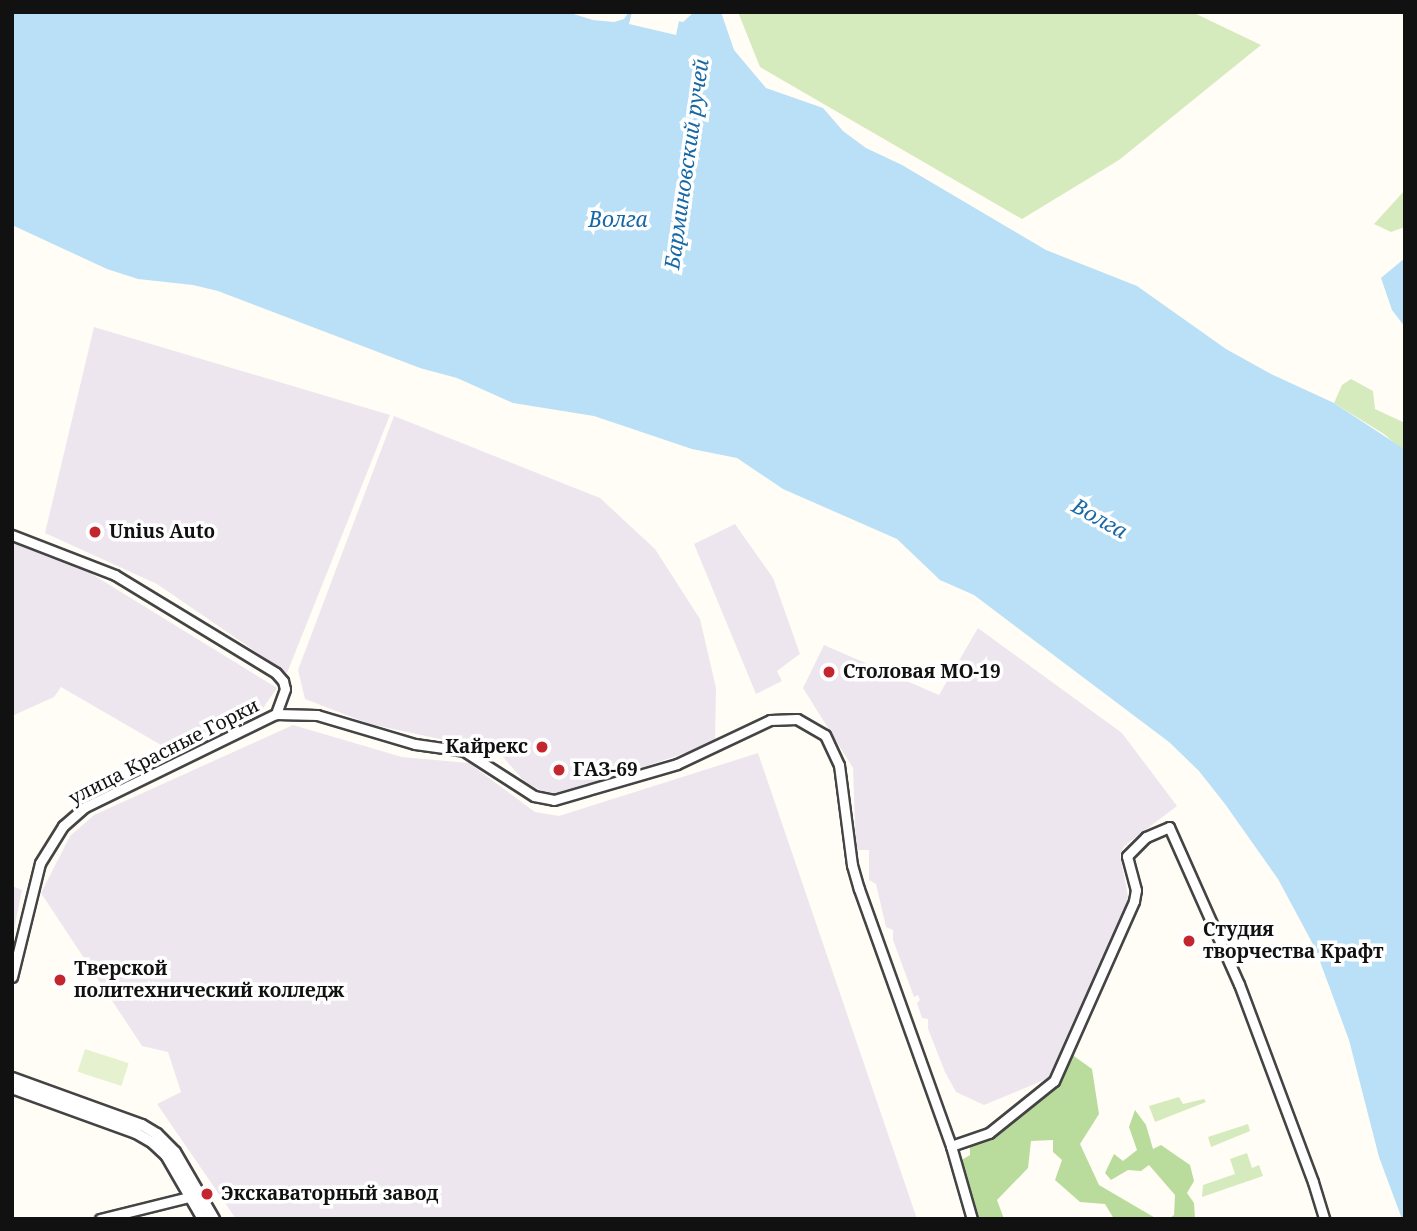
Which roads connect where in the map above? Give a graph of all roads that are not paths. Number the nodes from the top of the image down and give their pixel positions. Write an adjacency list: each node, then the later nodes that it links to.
1 (12, 535): 2 (street, улица Красные Горки)
2 (276, 715): 3 (street, улица Красные Горки); 6 (street, улица Красные Горки)
3 (12, 977)
4 (12, 1078): 7 (street)
5 (12, 1088): 7 (street)
6 (951, 1146): 11 (street, улица Красные Горки); 12 (street)
7 (195, 1196): 8 (street); 9 (street); 10 (street)
8 (100, 1219)
9 (203, 1219)
10 (214, 1219)
11 (972, 1219)
12 (1324, 1219)

